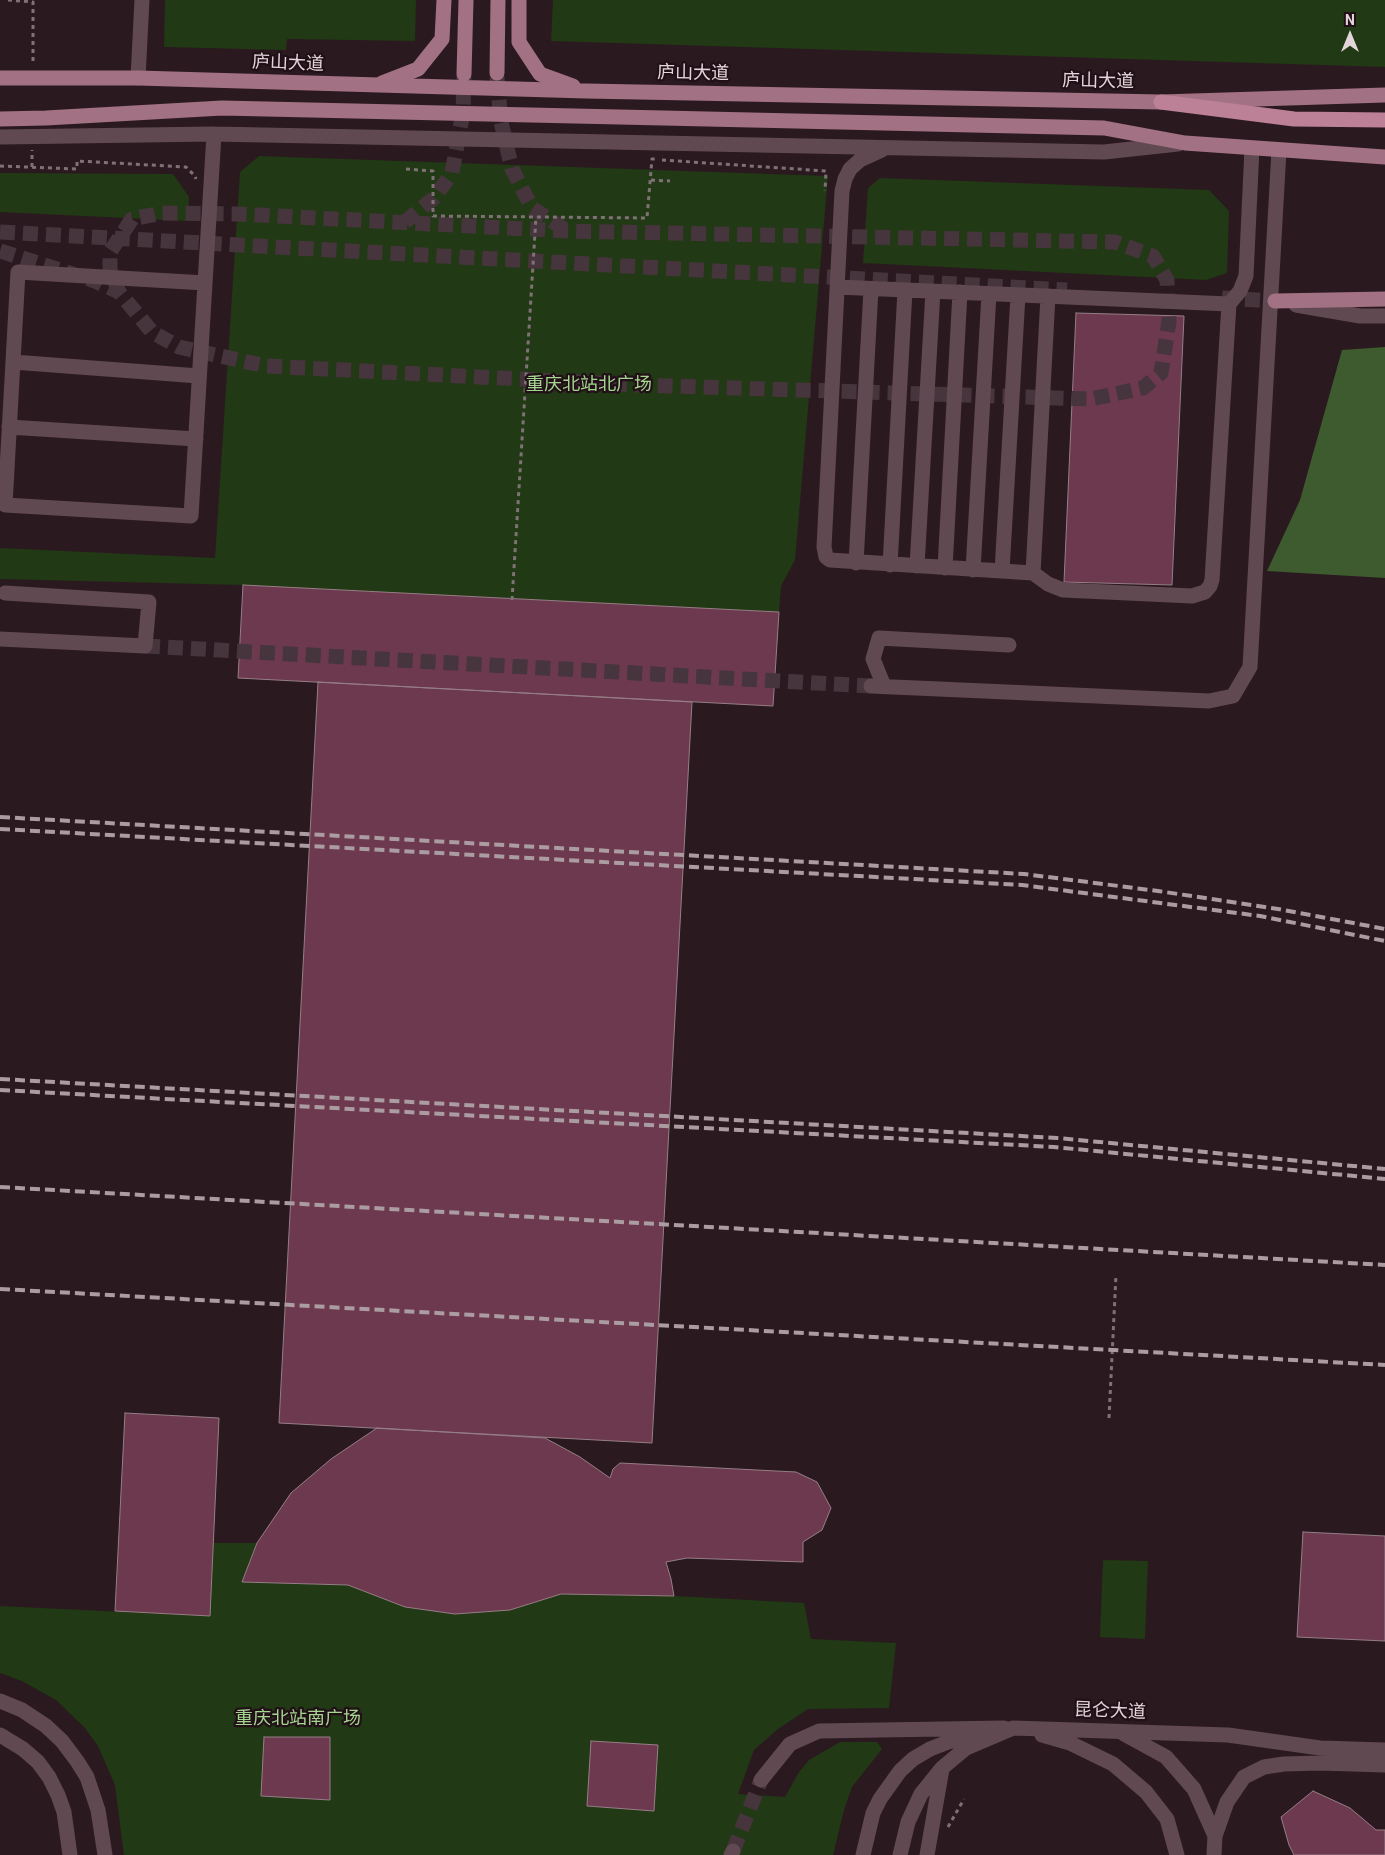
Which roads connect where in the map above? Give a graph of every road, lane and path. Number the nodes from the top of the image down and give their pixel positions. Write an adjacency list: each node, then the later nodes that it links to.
1 (142, 0): 9 (street)
2 (444, 0): 10 (main road)
3 (466, 0): 7 (main road)
4 (498, 0): 6 (main road)
5 (519, 0): 11 (main road)
6 (497, 72)
7 (464, 74)
8 (0, 78): 9 (main road, 庐山大道)
9 (138, 78): 10 (main road, 庐山大道)
10 (376, 85): 11 (main road, 庐山大道)
11 (586, 91): 13 (main road, 庐山大道)
12 (1385, 95): 13 (main road, 庐山大道)
13 (1161, 102): 15 (highway)
14 (0, 119): 18 (main road)
15 (1385, 120)
16 (214, 134): 17 (street); 19 (street); 30 (street)
17 (0, 137)
18 (1185, 143): 19 (street); 20 (main road)
19 (885, 148): 31 (street)
20 (1252, 148): 21 (main road); 41 (street)
21 (1279, 150): 22 (main road); 57 (street)
22 (1385, 157)
23 (0, 166): 27 (path)
24 (406, 169): 29 (path)
25 (651, 180): 26 (path); 28 (path); 29 (path)
26 (670, 182)
27 (196, 184)
28 (825, 200)
29 (536, 217): 55 (path)
30 (205, 283): 43 (street); 44 (street)
31 (837, 287): 32 (street); 47 (street)
32 (871, 289): 33 (street); 47 (street)
33 (905, 290): 34 (street); 48 (street)
34 (933, 291): 35 (street); 49 (street)
35 (960, 292): 36 (street); 50 (street)
36 (989, 294): 37 (street); 51 (street)
37 (1018, 295): 38 (street); 52 (street)
38 (1048, 296): 41 (street); 53 (street)
39 (1385, 300): 40 (main road)
40 (1275, 301): 42 (street)
41 (1229, 304): 53 (street)
42 (1385, 316)
43 (13, 362): 44 (street); 45 (street)
44 (199, 376): 46 (street)
45 (9, 427): 46 (street); 46 (street)
46 (196, 439)
47 (856, 563): 48 (street)
48 (890, 565): 49 (street)
49 (917, 566): 50 (street)
50 (945, 568): 51 (street)
51 (973, 570): 52 (street)
52 (1002, 571): 53 (street)
53 (1032, 573)
54 (5, 593): 56 (street)
55 (512, 600)
56 (0, 639)
57 (1009, 645)
58 (1116, 1275): 59 (path)
59 (1109, 1418)
60 (0, 1701): 70 (street)
61 (1013, 1728): 62 (street, 昆仑大道); 66 (street, 昆仑大道); 67 (street); 71 (street); 74 (street)
62 (1120, 1732): 64 (street, 昆仑大道); 68 (street)
63 (0, 1735): 69 (street)
64 (1385, 1750)
65 (1385, 1765): 68 (street)
66 (942, 1768): 72 (street, 昆仑大道); 73 (street)
67 (761, 1780)
68 (1215, 1836): 75 (street)
69 (70, 1855)
70 (105, 1855)
71 (862, 1855)
72 (900, 1855)
73 (927, 1855)
74 (1178, 1855)
75 (1214, 1855)

